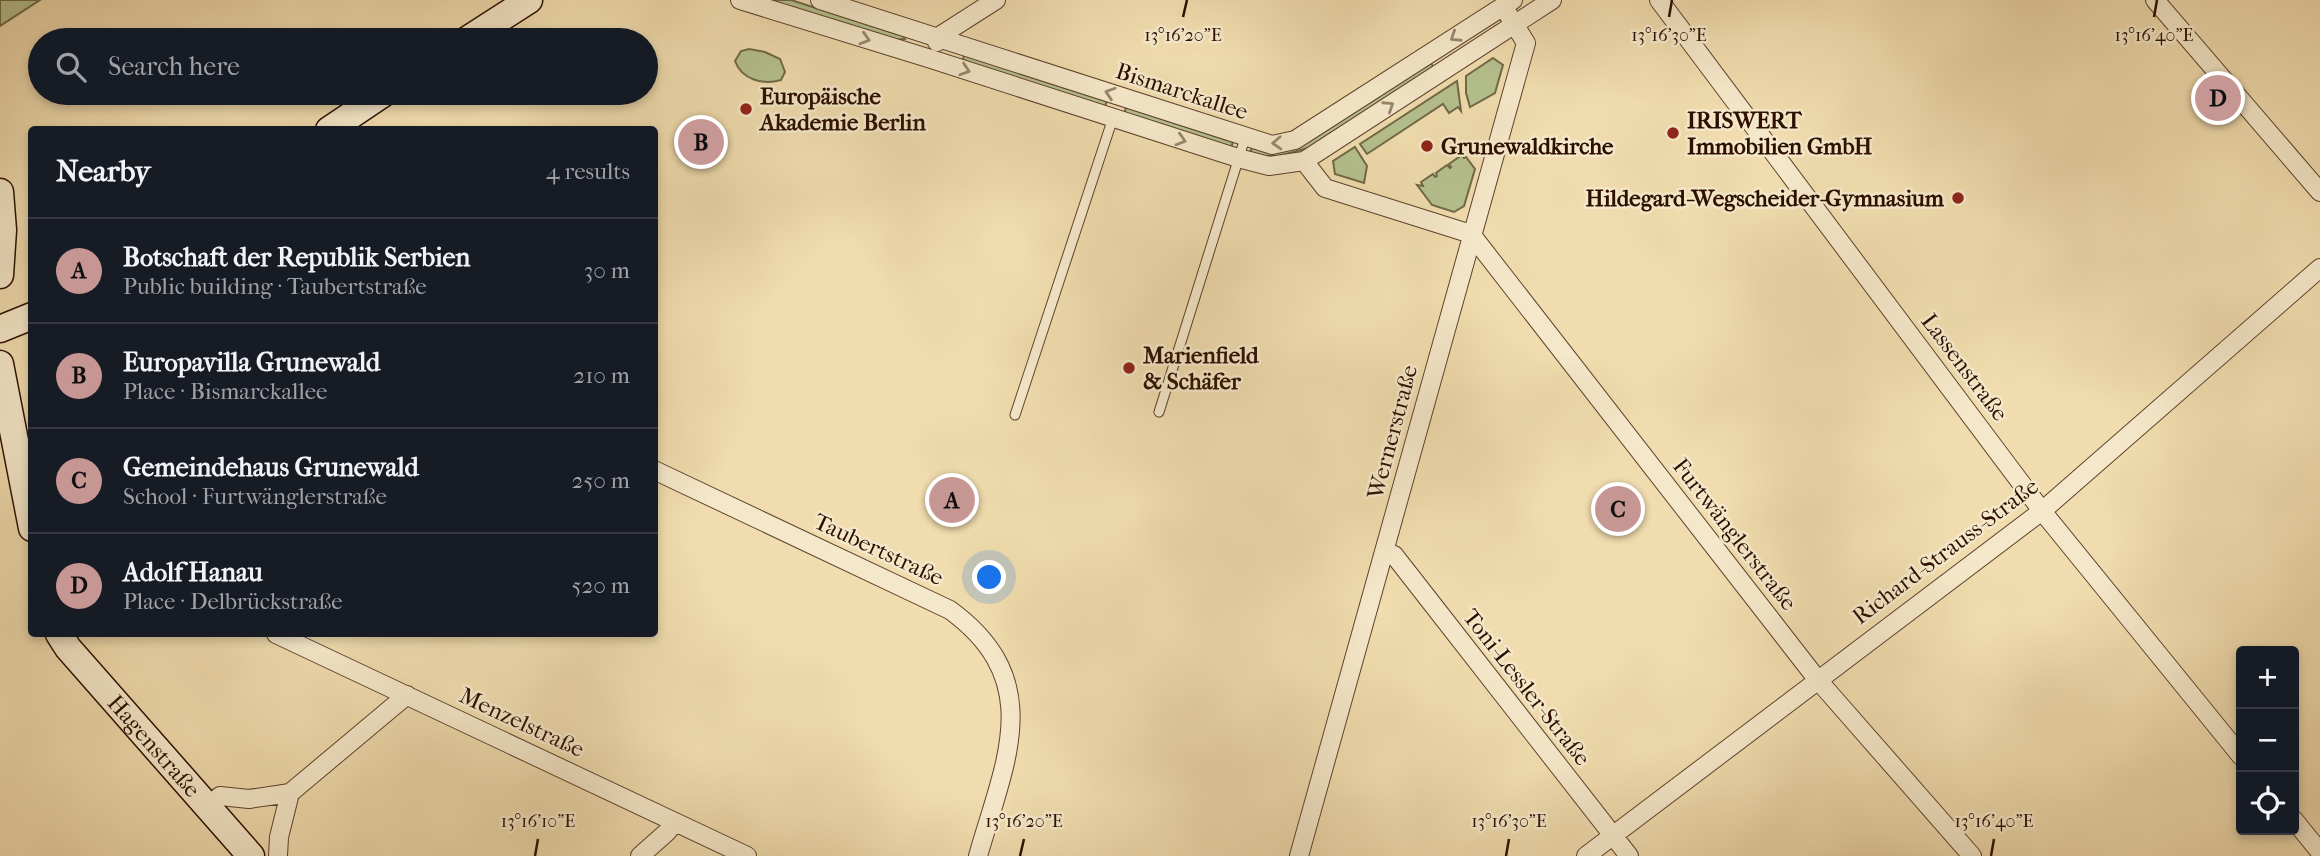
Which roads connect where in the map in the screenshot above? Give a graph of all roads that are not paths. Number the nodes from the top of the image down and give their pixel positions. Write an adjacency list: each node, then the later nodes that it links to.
1 (529, 0): 10 (main road)
2 (740, 0): 12 (street, Bismarckallee, one-way to 12)
3 (820, 0): 11 (street, Bismarckallee)
4 (996, 0): 11 (street)
5 (1552, 0): 9 (street, Bismarckallee)
6 (1659, 0): 31 (street, Lassenstraße)
7 (2155, 0): 20 (street)
8 (1508, 3): 9 (street, Bismarckallee); 16 (street, Bismarckallee, one-way to 16)
9 (1514, 24): 18 (street, Bismarckallee, one-way to 9); 21 (street, Wernerstraße)
10 (486, 28)
11 (938, 37): 12 (street); 16 (street, Bismarckallee, one-way to 11)
12 (931, 59): 14 (street, Bismarckallee, one-way to 14)
13 (367, 105): 15 (main road)
14 (1113, 118): 17 (street, Bismarckallee, one-way to 17); 28 (lane, Bismarckallee)
15 (336, 126)
16 (1245, 138): 17 (lane)
17 (1238, 158): 18 (street, Bismarckallee); 27 (lane, Bismarckallee)
18 (1304, 160): 21 (street)
19 (0, 192): 23 (main road)
20 (2320, 192)
21 (1471, 234): 32 (street, Wernerstraße); 35 (street, Furtwänglerstraße)
22 (2320, 268): 31 (street, Richard-Strauss-Straße)
23 (0, 275)
24 (28, 318): 25 (main road)
25 (0, 329)
26 (0, 364): 30 (main road)
27 (1159, 412)
28 (1015, 415)
29 (658, 472): 48 (street, Taubertstraße)
30 (28, 510)
31 (2042, 511): 35 (street, Richard-Strauss-Straße); 37 (street, Lassenstraße)
32 (1385, 552): 42 (street, Toni-Lessler-Straße); 49 (street, Wernerstraße)
33 (61, 637): 39 (main road, Hagenstraße)
34 (282, 637): 36 (street, Menzelstraße)
35 (1817, 679): 42 (street, Richard-Strauss-Straße); 52 (street, Furtwänglerstraße)
36 (407, 695): 38 (street); 40 (street, Menzelstraße)
37 (2236, 750)
38 (290, 793): 39 (street); 45 (street)
39 (207, 807): 44 (main road, Hagenstraße)
40 (675, 822): 46 (street); 47 (street, Menzelstraße)
41 (2299, 826): 43 (street)
42 (1611, 836): 50 (street, Richard-Strauss-Straße); 51 (street, Toni-Lessler-Straße)
43 (2320, 852)
44 (251, 856)
45 (278, 856)
46 (640, 856)
47 (747, 856)
48 (978, 856)
49 (1298, 856)
50 (1586, 856)
51 (1629, 856)
52 (1972, 856)

